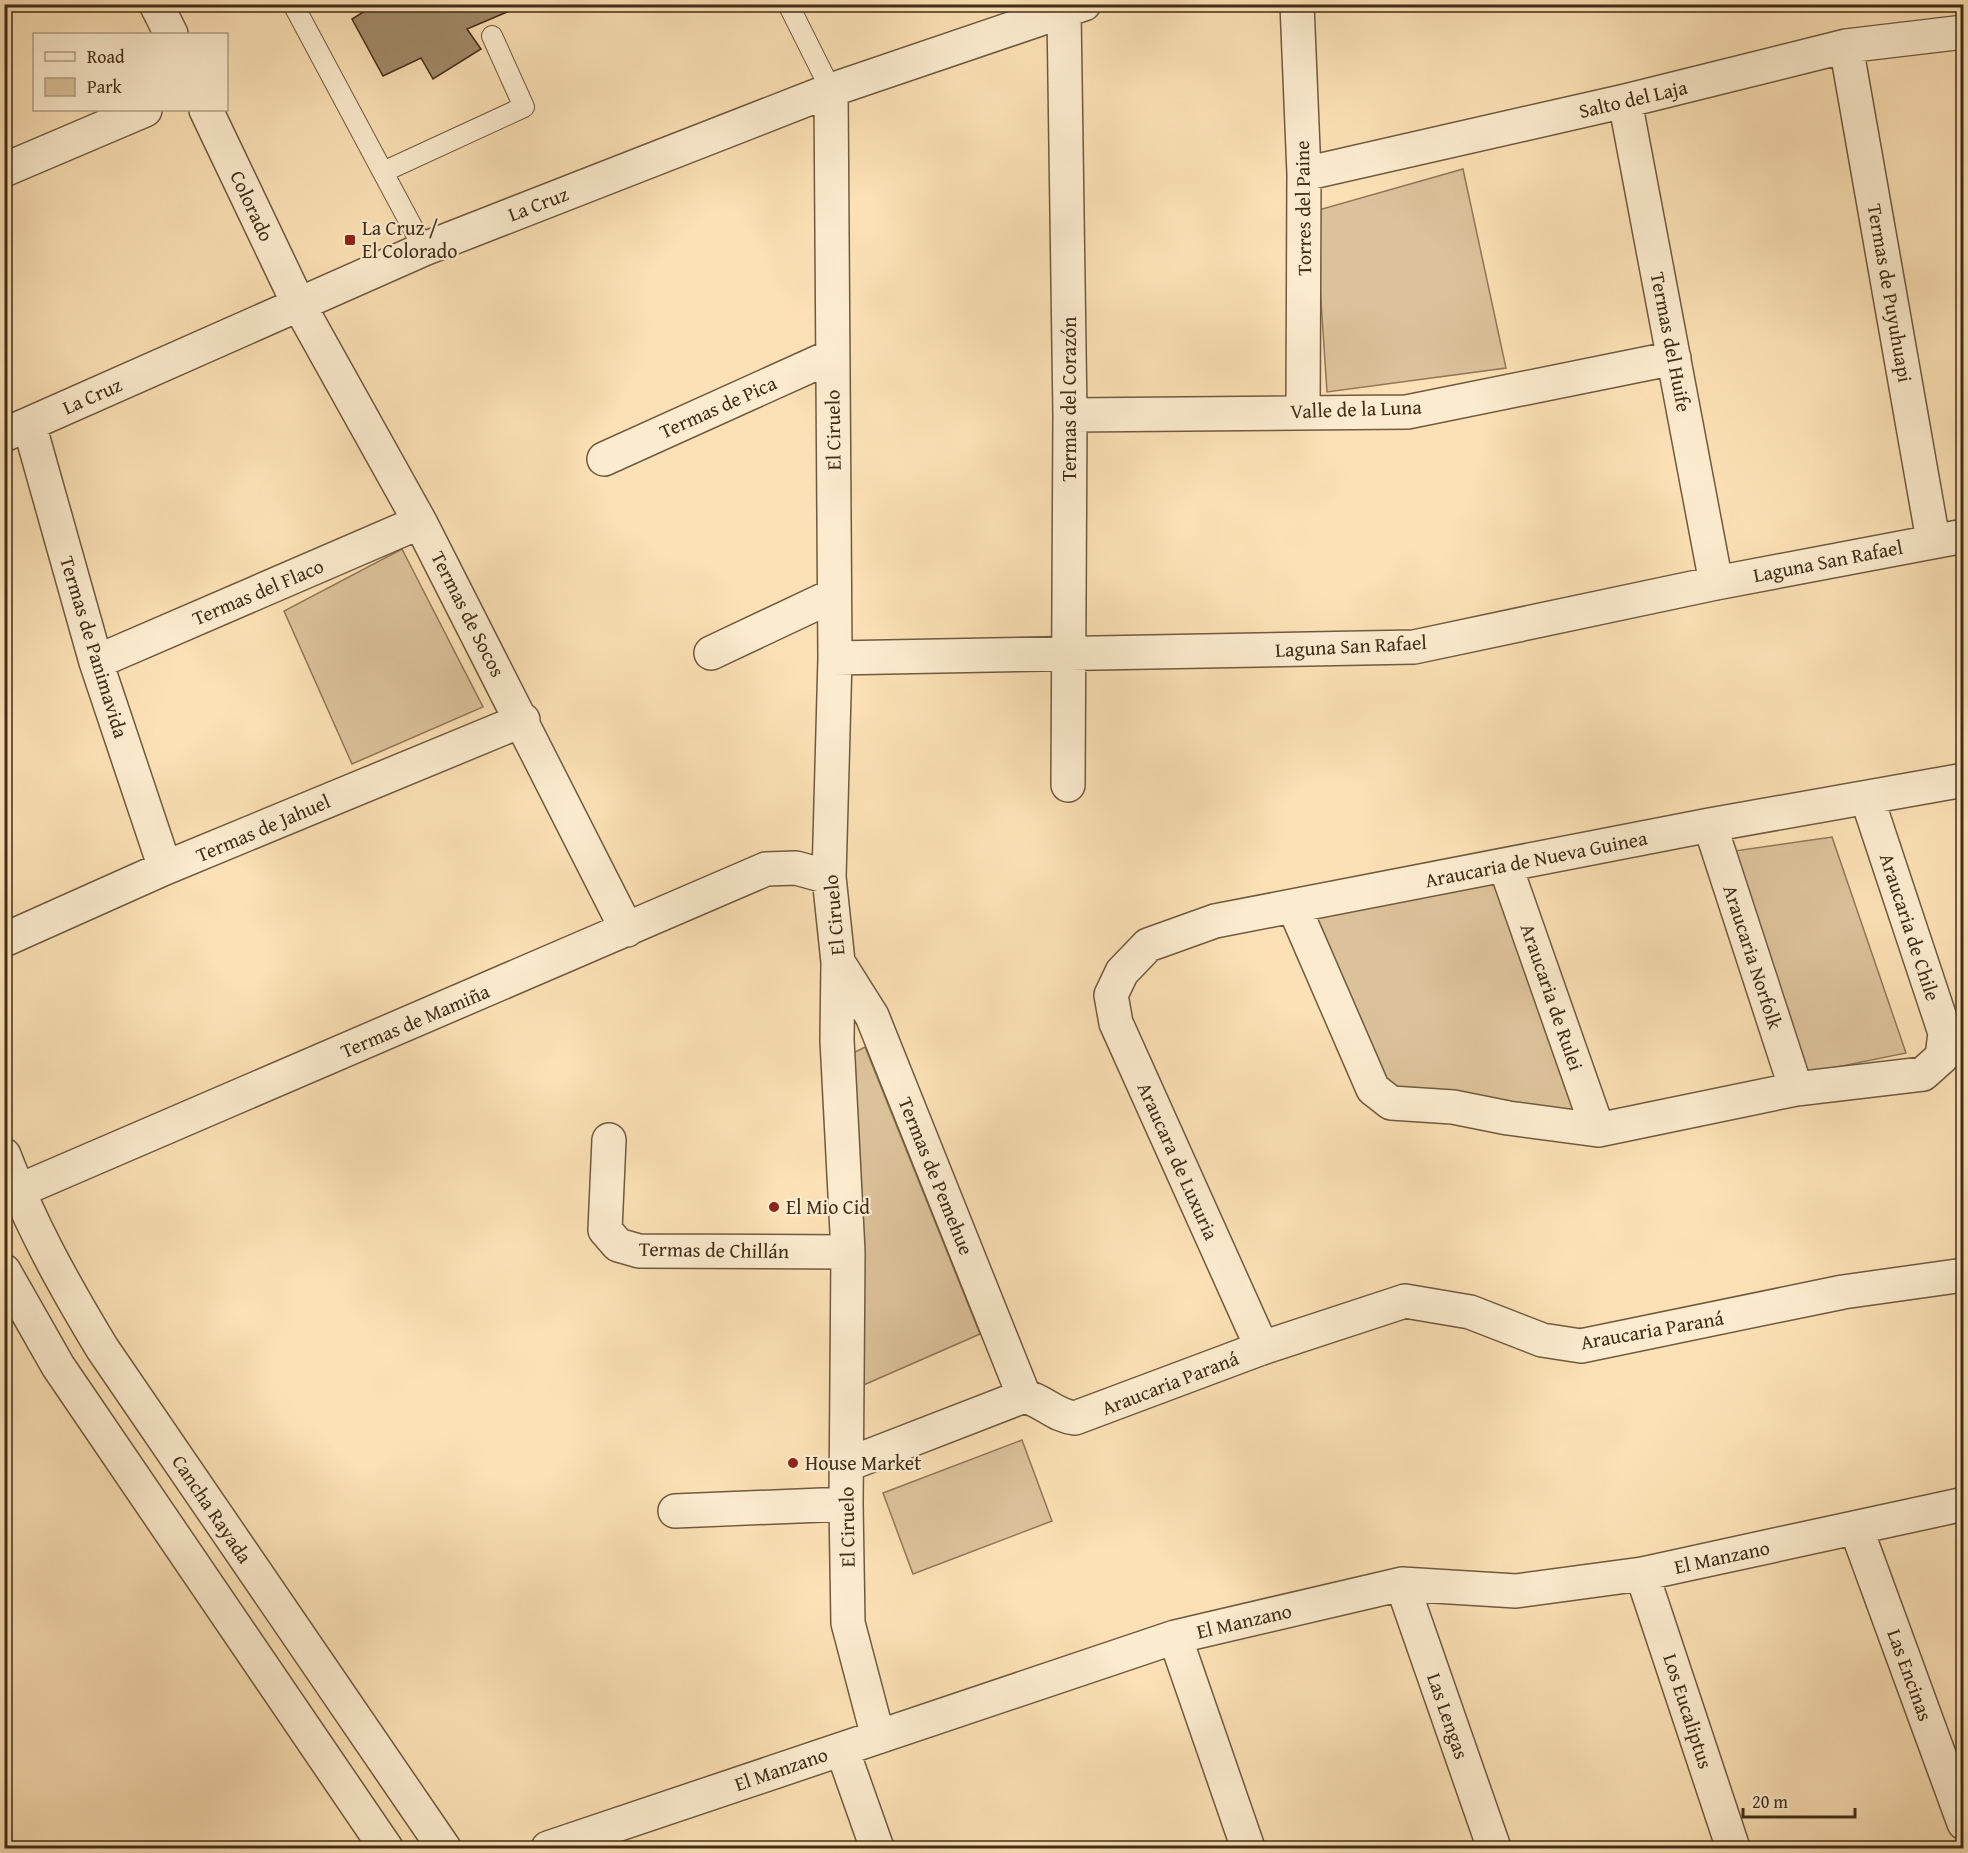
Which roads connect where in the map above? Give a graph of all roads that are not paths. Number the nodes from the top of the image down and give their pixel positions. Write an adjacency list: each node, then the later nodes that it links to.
1 (156, 4): 7 (street)
2 (293, 4): 15 (lane)
3 (788, 4): 10 (lane)
4 (1297, 4): 16 (street, Torres del Paine)
5 (1074, 8): 10 (street, La Cruz); 22 (street, Termas del Corazón)
6 (1964, 32): 9 (street, Salto del Laja)
7 (170, 33)
8 (492, 36): 15 (lane)
9 (1846, 46): 11 (street, Salto del Laja); 26 (street, Termas de Puyuhuapi)
10 (831, 90): 17 (street, La Cruz); 19 (street, El Ciruelo)
11 (1625, 101): 16 (street, Salto del Laja); 20 (street, Termas del Huife)
12 (143, 111): 14 (street)
13 (206, 111): 18 (street, Colorado)
14 (4, 170)
15 (383, 172): 17 (lane)
16 (1304, 174): 21 (street, Torres del Paine)
17 (424, 249): 18 (street, La Cruz)
18 (298, 303): 23 (street, La Cruz); 25 (street, Termas de Socos)
19 (832, 356): 24 (street, Termas de Pica); 28 (street, El Ciruelo)
20 (1674, 358): 21 (street, Valle de la Luna); 27 (street, Termas del Huife)
21 (1303, 412): 22 (street, Valle de la Luna)
22 (1070, 415): 30 (street, Termas del Corazón)
23 (17, 430): 32 (street, Termas de Panimavida)
24 (604, 459)
25 (420, 522): 32 (street, Termas del Flaco); 33 (street, Termas de Socos)
26 (1948, 538): 27 (street, Laguna San Rafael)
27 (1716, 583): 30 (street, Laguna San Rafael)
28 (834, 595): 29 (street); 31 (street, El Ciruelo)
29 (711, 653)
30 (1067, 654): 31 (street, Laguna San Rafael); 35 (street, Termas del Corazón)
31 (835, 658): 40 (street, El Ciruelo)
32 (96, 662): 39 (street, Termas de Panimavida)
33 (523, 720): 39 (street, Termas de Jahuel); 42 (street, Termas de Socos)
34 (1964, 780): 36 (street, Araucaria de Nueva Guinea)
35 (1068, 785)
36 (1867, 798): 37 (street, Araucaria de Nueva Guinea); 46 (street, Araucaria de Chile)
37 (1710, 825): 38 (street, Araucaria de Nueva Guinea); 46 (street, Araucaria Norfolk)
38 (1505, 864): 41 (street, Araucaria de Nueva Guinea); 47 (street, Araucaria de Rulei)
39 (165, 868): 43 (street, Termas de Jahuel)
40 (829, 877): 42 (street, Termas de Mamiña); 44 (street, El Ciruelo)
41 (1294, 907): 45 (street, Araucaria de Nueva Guinea); 47 (street)
42 (627, 930): 50 (street, Termas de Mamiña)
43 (4, 940)
44 (838, 962): 51 (street, El Ciruelo); 55 (street, Termas de Pemehue)
45 (1122, 972): 54 (street, Araucara de Luxuria)
46 (1796, 1089): 47 (street)
47 (1599, 1130)
48 (609, 1140): 51 (street, Termas de Chillán)
49 (4, 1155): 50 (street, Cancha Rayada)
50 (11, 1194): 69 (street, Cancha Rayada)
51 (848, 1252): 56 (street, El Ciruelo)
52 (4, 1271): 68 (street)
53 (1964, 1275): 54 (street, Araucaria Paraná)
54 (1262, 1348): 55 (street, Araucaria Paraná)
55 (1024, 1396): 56 (street)
56 (846, 1465): 57 (street, El Ciruelo)
57 (846, 1504): 59 (street); 64 (street, El Ciruelo)
58 (1964, 1504): 60 (street, El Manzano)
59 (675, 1511)
60 (1856, 1528): 61 (street, El Manzano); 66 (street, Las Encinas)
61 (1642, 1574): 62 (street, El Manzano); 74 (street, Los Eucaliptus)
62 (1402, 1584): 63 (street, El Manzano); 73 (street, Las Lengas)
63 (1175, 1637): 64 (street, El Manzano); 72 (street)
64 (878, 1737): 65 (street, El Manzano)
65 (842, 1749): 67 (street, El Manzano); 71 (street)
66 (1964, 1823)
67 (617, 1838): 70 (street, El Manzano)
68 (386, 1848)
69 (444, 1848)
70 (548, 1848)
71 (877, 1848)
72 (1248, 1848)
73 (1494, 1848)
74 (1733, 1848)

